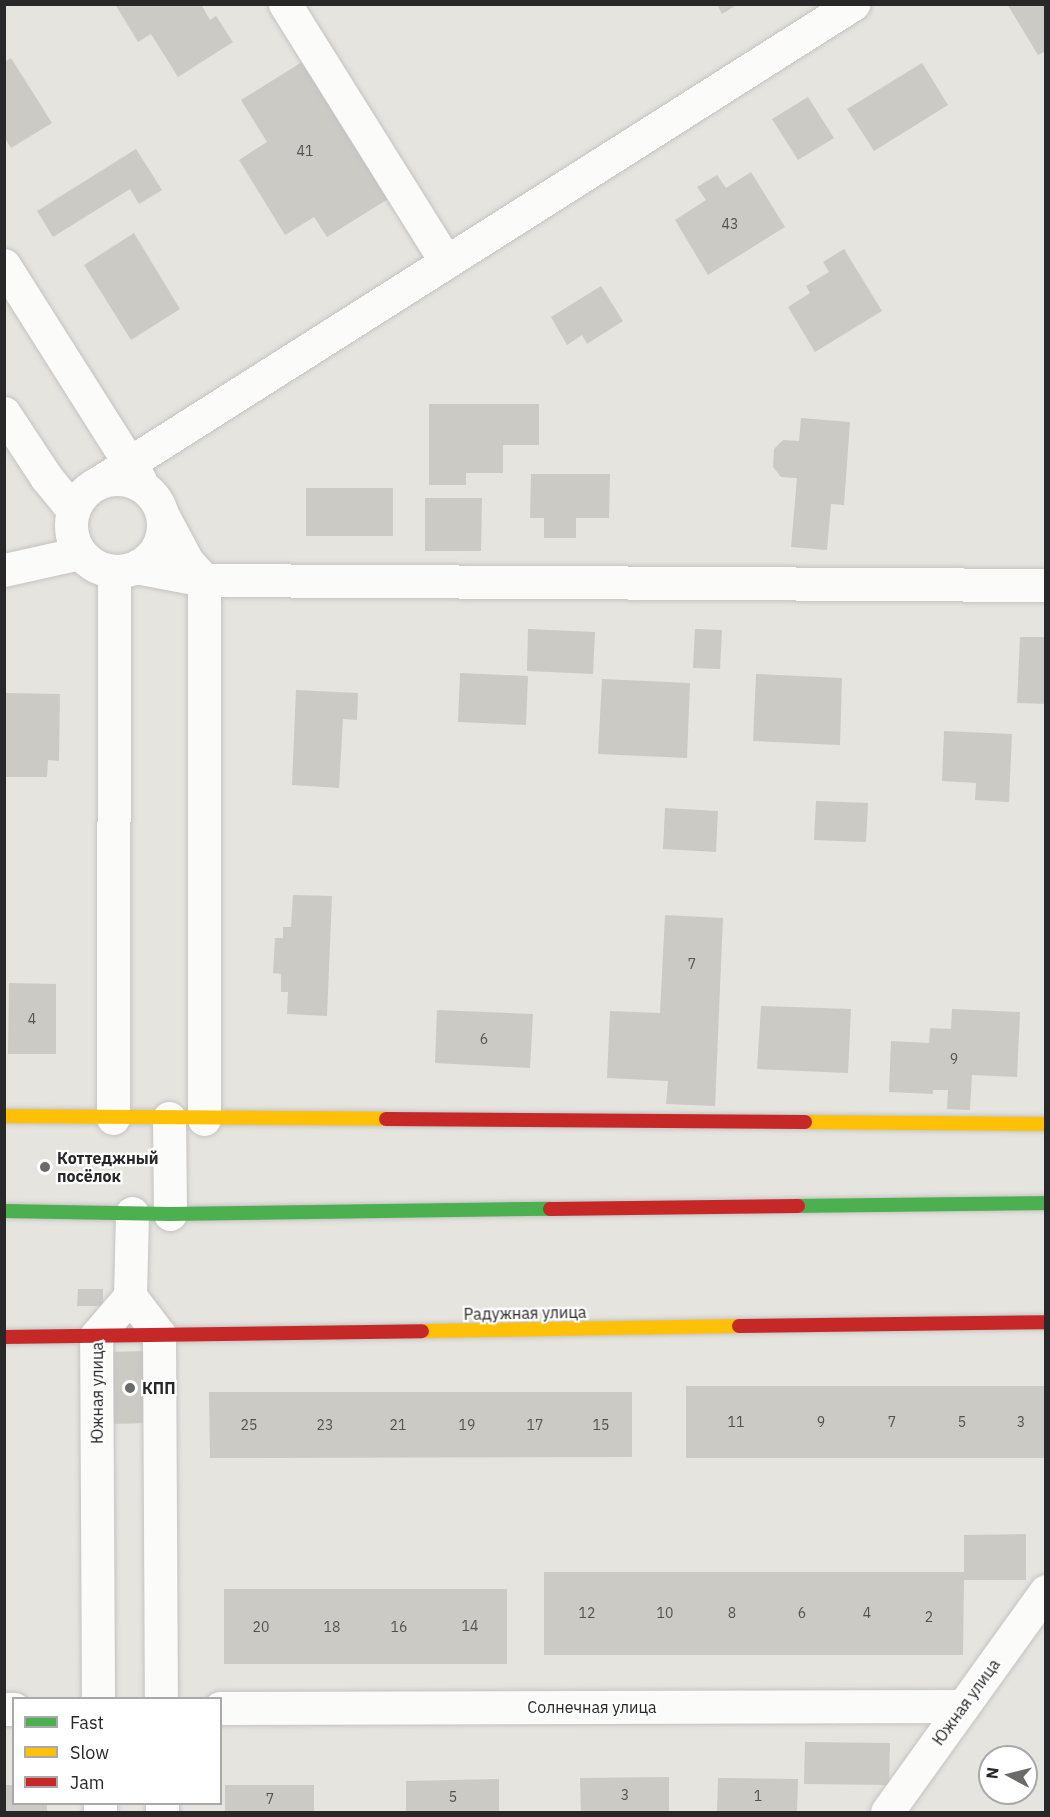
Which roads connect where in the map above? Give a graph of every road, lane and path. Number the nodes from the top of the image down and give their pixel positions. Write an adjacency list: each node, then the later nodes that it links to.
1 (285, 4): 3 (street)
2 (853, 4): 3 (street)
3 (446, 262): 6 (street)
4 (4, 265): 6 (street)
5 (4, 413): 7 (street)
6 (137, 475): 7 (street); 8 (street)
7 (73, 510): 9 (street)
8 (162, 514): 10 (street); 12 (street)
9 (81, 553): 10 (street); 11 (street)
10 (125, 569): 12 (street); 15 (street)
11 (4, 570)
12 (204, 580): 13 (street); 17 (street)
13 (1046, 585)
14 (4, 1116): 15 (street)
15 (113, 1118): 16 (street)
16 (169, 1118): 17 (street); 22 (street)
17 (204, 1119): 18 (street)
18 (1046, 1124)
19 (1046, 1203): 22 (street)
20 (4, 1211): 21 (street)
21 (132, 1213): 22 (street); 23 (street)
22 (170, 1214)
23 (130, 1296): 25 (street); 26 (street, Южная улица)
24 (1046, 1322): 25 (street, Радужная улица)
25 (159, 1335): 26 (street, Радужная улица); 30 (street)
26 (96, 1336): 27 (street, Радужная улица); 29 (street, Южная улица)
27 (4, 1337)
28 (1046, 1591): 31 (street, Южная улица)
29 (98, 1697)
30 (160, 1697)
31 (963, 1706): 32 (street, Солнечная улица); 33 (street, Южная улица)
32 (222, 1708)
33 (887, 1812)

